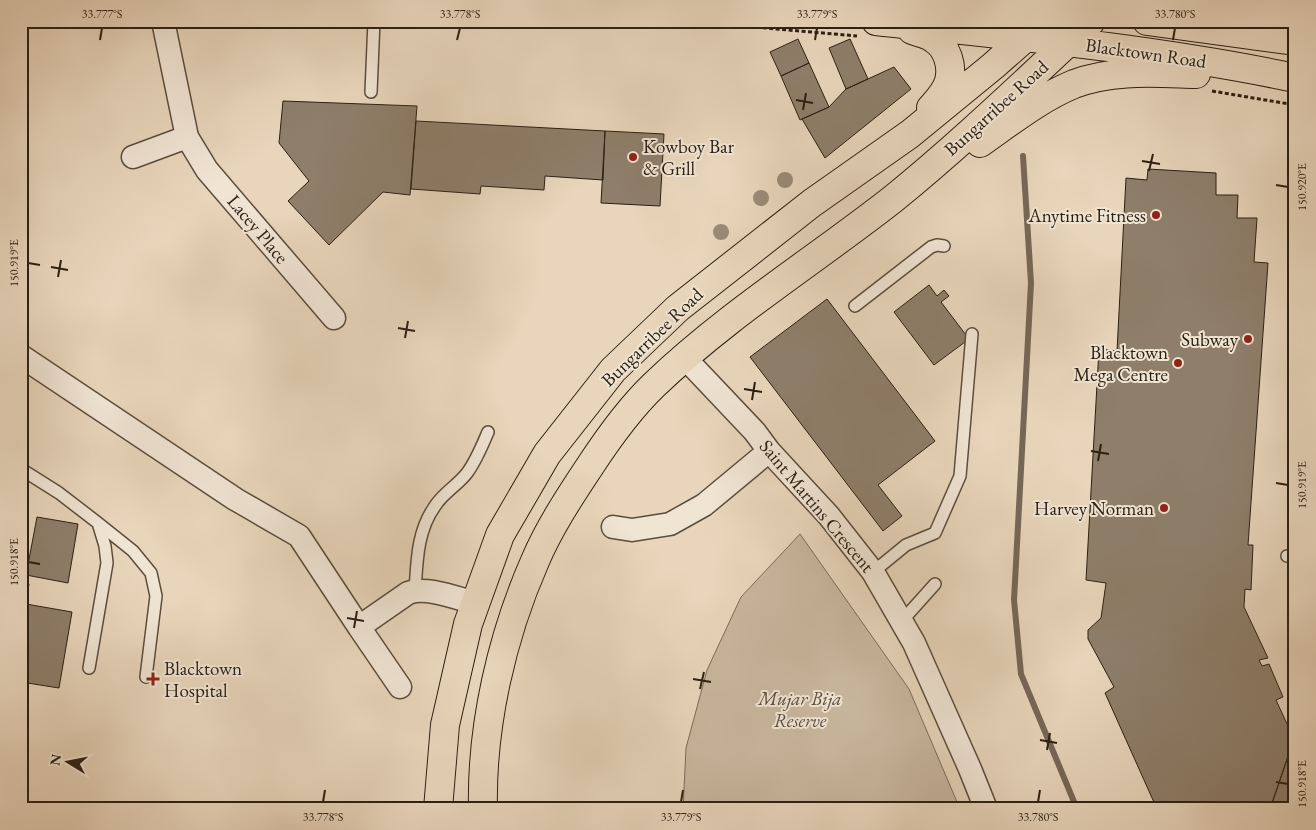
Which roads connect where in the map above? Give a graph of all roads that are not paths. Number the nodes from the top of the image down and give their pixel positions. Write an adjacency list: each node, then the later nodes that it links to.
1 (164, 21): 12 (street, Lacey Place)
2 (374, 21): 10 (lane)
3 (1091, 21): 8 (main road, Bungarribee Road)
4 (1147, 21): 7 (main road, Blacktown Road)
5 (869, 26): 6 (main road, Blacktown Road); 11 (main road)
6 (1035, 29): 8 (main road, Blacktown Road); 11 (main road, Bungarribee Road)
7 (1295, 41)
8 (1068, 42): 9 (main road, Blacktown Road); 14 (main road, Bungarribee Road)
9 (1285, 76): 14 (main road)
10 (371, 92)
11 (910, 134): 29 (main road, Bungarribee Road)
12 (187, 137): 13 (street); 17 (street, Lacey Place)
13 (133, 157)
14 (893, 198): 20 (main road, Bungarribee Road)
15 (944, 246): 16 (lane)
16 (855, 306)
17 (334, 318)
18 (972, 334): 26 (lane)
19 (21, 356): 31 (street)
20 (684, 357): 22 (street, Saint Martins Crescent); 36 (main road, Bungarribee Road)
21 (488, 432): 28 (lane)
22 (769, 451): 25 (street); 26 (street, Saint Martins Crescent)
23 (21, 469): 24 (lane)
24 (98, 522): 32 (lane); 33 (lane)
25 (613, 527)
26 (873, 572): 30 (street, Saint Martins Crescent)
27 (935, 584): 30 (lane)
28 (415, 591): 29 (street); 31 (street)
29 (475, 603): 35 (main road, Bungarribee Road)
30 (901, 622): 37 (street, Saint Martins Crescent)
31 (359, 627): 34 (street)
32 (89, 668)
33 (146, 677)
34 (400, 687)
35 (438, 809)
36 (483, 809)
37 (986, 809)

